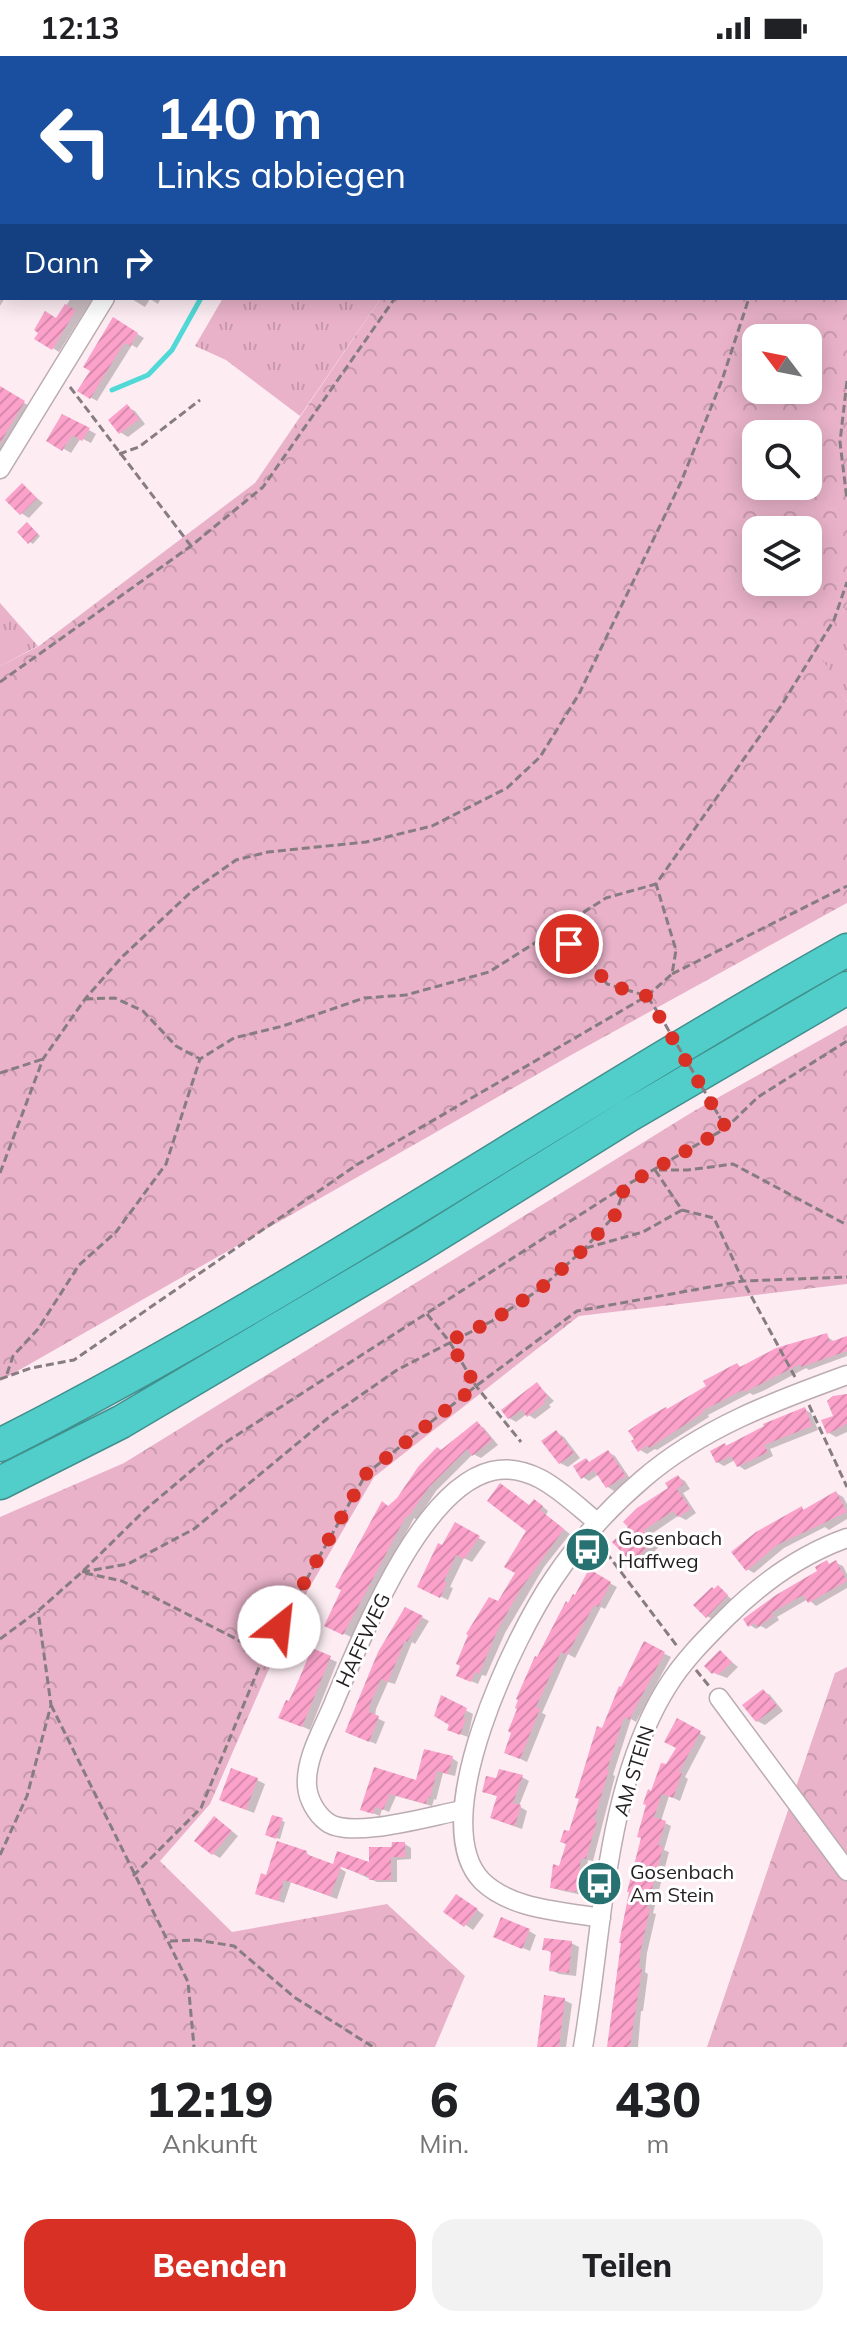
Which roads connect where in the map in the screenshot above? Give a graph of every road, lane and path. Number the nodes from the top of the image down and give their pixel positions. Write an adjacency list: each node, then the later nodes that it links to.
1 (104, 300): 4 (street)
2 (394, 300): 10 (path)
3 (748, 300): 20 (path)
4 (60, 373): 7 (path); 8 (street)
5 (847, 381): 9 (path)
6 (200, 400): 7 (path)
7 (119, 454): 10 (path)
8 (0, 469)
9 (847, 500)
10 (191, 546): 12 (path)
11 (847, 582): 13 (path)
12 (0, 682)
13 (656, 884): 15 (path); 17 (path)
14 (847, 886): 17 (path)
15 (551, 934): 19 (path); 23 (path)
16 (847, 950): 42 (highway)
17 (672, 974): 19 (path)
18 (847, 988): 43 (highway)
19 (647, 996): 25 (path, bridge); 37 (path)
20 (85, 999): 22 (path); 23 (path)
21 (847, 1041): 25 (path)
22 (43, 1059): 24 (path); 27 (path)
23 (200, 1059): 37 (path)
24 (0, 1073)
25 (726, 1128): 26 (path)
26 (655, 1170): 28 (path); 29 (path); 30 (path)
27 (0, 1173)
28 (625, 1186): 31 (path); 34 (path)
29 (682, 1210): 31 (path); 33 (path)
30 (847, 1225)
31 (585, 1248): 35 (path)
32 (847, 1277): 33 (path)
33 (743, 1281): 39 (path); 40 (path)
34 (427, 1314): 35 (path); 48 (path)
35 (449, 1341): 39 (path); 48 (path)
36 (847, 1375): 40 (street)
37 (6, 1376): 38 (path)
38 (0, 1379)
39 (476, 1386): 41 (path); 51 (path)
40 (803, 1391): 44 (path); 45 (street)
41 (521, 1442)
42 (0, 1445)
43 (0, 1483)
44 (847, 1487)
45 (597, 1522): 55 (street); 55 (street, HAFFWEG)
46 (847, 1538): 52 (street, AM STEIN)
47 (601, 1545): 52 (path)
48 (82, 1572): 49 (path); 51 (path)
49 (38, 1611): 50 (path); 54 (path)
50 (0, 1639)
51 (265, 1653): 58 (path)
52 (687, 1659): 53 (path); 59 (street, AM STEIN)
53 (719, 1698): 57 (street)
54 (51, 1705): 56 (path); 58 (path)
55 (463, 1810): 59 (street)
56 (0, 1855)
57 (847, 1871)
58 (133, 1876): 60 (path)
59 (601, 1918): 63 (street, AM STEIN)
60 (169, 1941): 61 (path); 62 (path)
61 (194, 2047)
62 (373, 2047)
63 (583, 2047)

